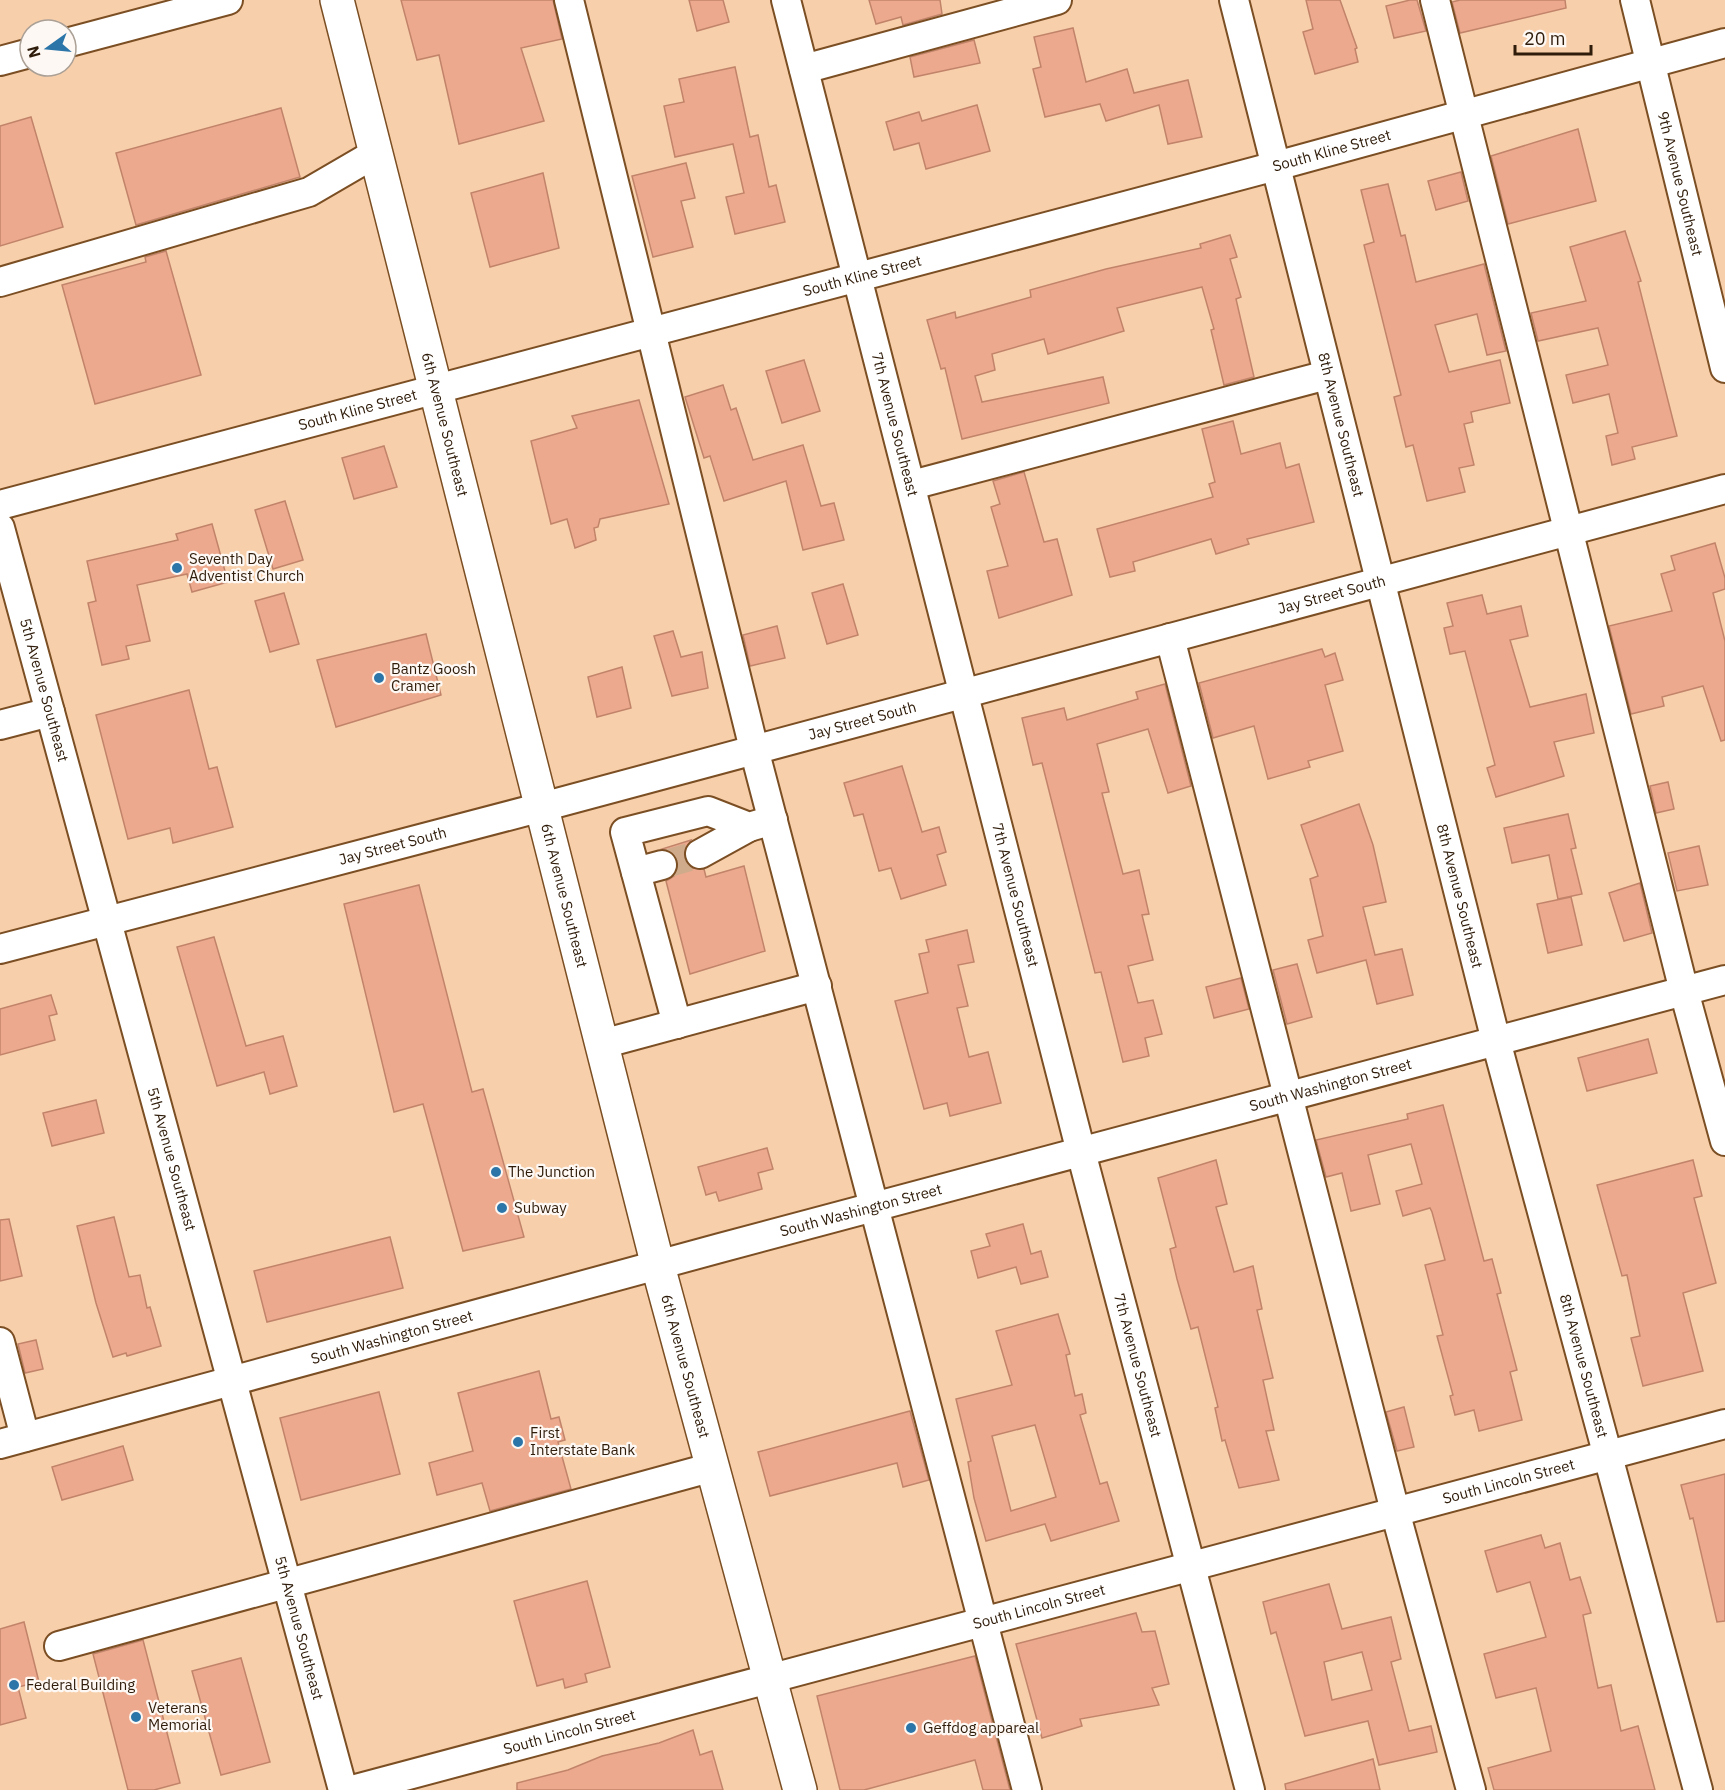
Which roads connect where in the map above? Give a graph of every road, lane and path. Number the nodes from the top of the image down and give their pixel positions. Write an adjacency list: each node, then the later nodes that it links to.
1 (228, 0): 9 (street)
2 (337, 0): 17 (highway, 6th Avenue Southeast)
3 (569, 0): 21 (street)
4 (786, 0): 15 (street, 7th Avenue Southeast)
5 (1057, 0): 15 (street)
6 (1234, 0): 18 (street, 8th Avenue Southeast)
7 (1435, 0): 16 (street)
8 (1635, 0): 14 (street, 9th Avenue Southeast)
9 (183, 6): 10 (street)
10 (78, 39)
11 (1725, 43): 14 (street, South Kline Street)
12 (18, 56): 13 (street)
13 (0, 61)
14 (1651, 63): 16 (street, South Kline Street); 22 (street, 9th Avenue Southeast)
15 (804, 69): 19 (street, 7th Avenue Southeast)
16 (1465, 115): 18 (street, South Kline Street); 29 (street)
17 (375, 153): 20 (street); 24 (highway, 6th Avenue Southeast)
18 (1276, 166): 19 (street, South Kline Street); 23 (street, 8th Avenue Southeast)
19 (857, 278): 21 (street, South Kline Street); 25 (street, 7th Avenue Southeast)
20 (0, 282)
21 (652, 333): 24 (street, South Kline Street); 35 (street)
22 (1725, 368)
23 (1327, 375): 25 (street); 30 (street, 8th Avenue Southeast)
24 (435, 390): 27 (street, South Kline Street); 36 (highway, 6th Avenue Southeast)
25 (912, 485): 32 (street, 7th Avenue Southeast)
26 (1725, 489): 29 (street, Jay Street South)
27 (0, 505)
28 (0, 528): 33 (street, 5th Avenue Southeast)
29 (1568, 531): 30 (street, Jay Street South); 43 (street)
30 (1379, 582): 31 (street, Jay Street South); 45 (street, 8th Avenue Southeast)
31 (1170, 638): 32 (street, Jay Street South); 47 (street)
32 (966, 694): 35 (street, Jay Street South); 49 (street, 7th Avenue Southeast)
33 (50, 712): 34 (street); 39 (street, 5th Avenue Southeast)
34 (0, 725)
35 (754, 749): 36 (street, Jay Street South); 37 (street)
36 (542, 807): 39 (street, Jay Street South); 46 (highway, 6th Avenue Southeast)
37 (761, 824): 38 (street); 42 (street); 44 (street)
38 (700, 855)
39 (105, 919): 40 (street, Jay Street South); 53 (street, 5th Avenue Southeast)
40 (0, 949)
41 (1725, 980): 43 (street, South Washington Street)
42 (817, 986): 44 (street); 50 (street)
43 (1684, 991): 45 (street, South Washington Street); 48 (street)
44 (677, 1024): 46 (street)
45 (1496, 1041): 47 (street, South Washington Street); 56 (street, 8th Avenue Southeast)
46 (602, 1044): 51 (highway, 6th Avenue Southeast)
47 (1289, 1097): 49 (street, South Washington Street); 58 (street)
48 (1725, 1141)
49 (1081, 1152): 50 (street, South Washington Street); 59 (street, 7th Avenue Southeast)
50 (875, 1207): 51 (street, South Washington Street); 61 (street)
51 (658, 1266): 53 (street, South Washington Street); 57 (highway, 6th Avenue Southeast)
52 (0, 1342): 55 (street)
53 (234, 1382): 55 (street, South Washington Street); 60 (street, 5th Avenue Southeast)
54 (1725, 1424): 56 (street, South Lincoln Street)
55 (13, 1441)
56 (1608, 1455): 58 (street, South Lincoln Street); 70 (street, 8th Avenue Southeast)
57 (713, 1467): 60 (street); 63 (highway, 6th Avenue Southeast)
58 (1395, 1511): 59 (street, South Lincoln Street); 69 (street)
59 (1190, 1566): 61 (street, South Lincoln Street); 68 (street, 7th Avenue Southeast)
60 (288, 1585): 62 (street); 64 (street, 5th Avenue Southeast)
61 (982, 1621): 63 (street, South Lincoln Street); 67 (street)
62 (59, 1646)
63 (771, 1678): 65 (street, South Lincoln Street); 66 (highway, 6th Avenue Southeast)
64 (343, 1790)
65 (352, 1790)
66 (800, 1790)
67 (1027, 1790)
68 (1250, 1790)
69 (1471, 1790)
70 (1698, 1790)

